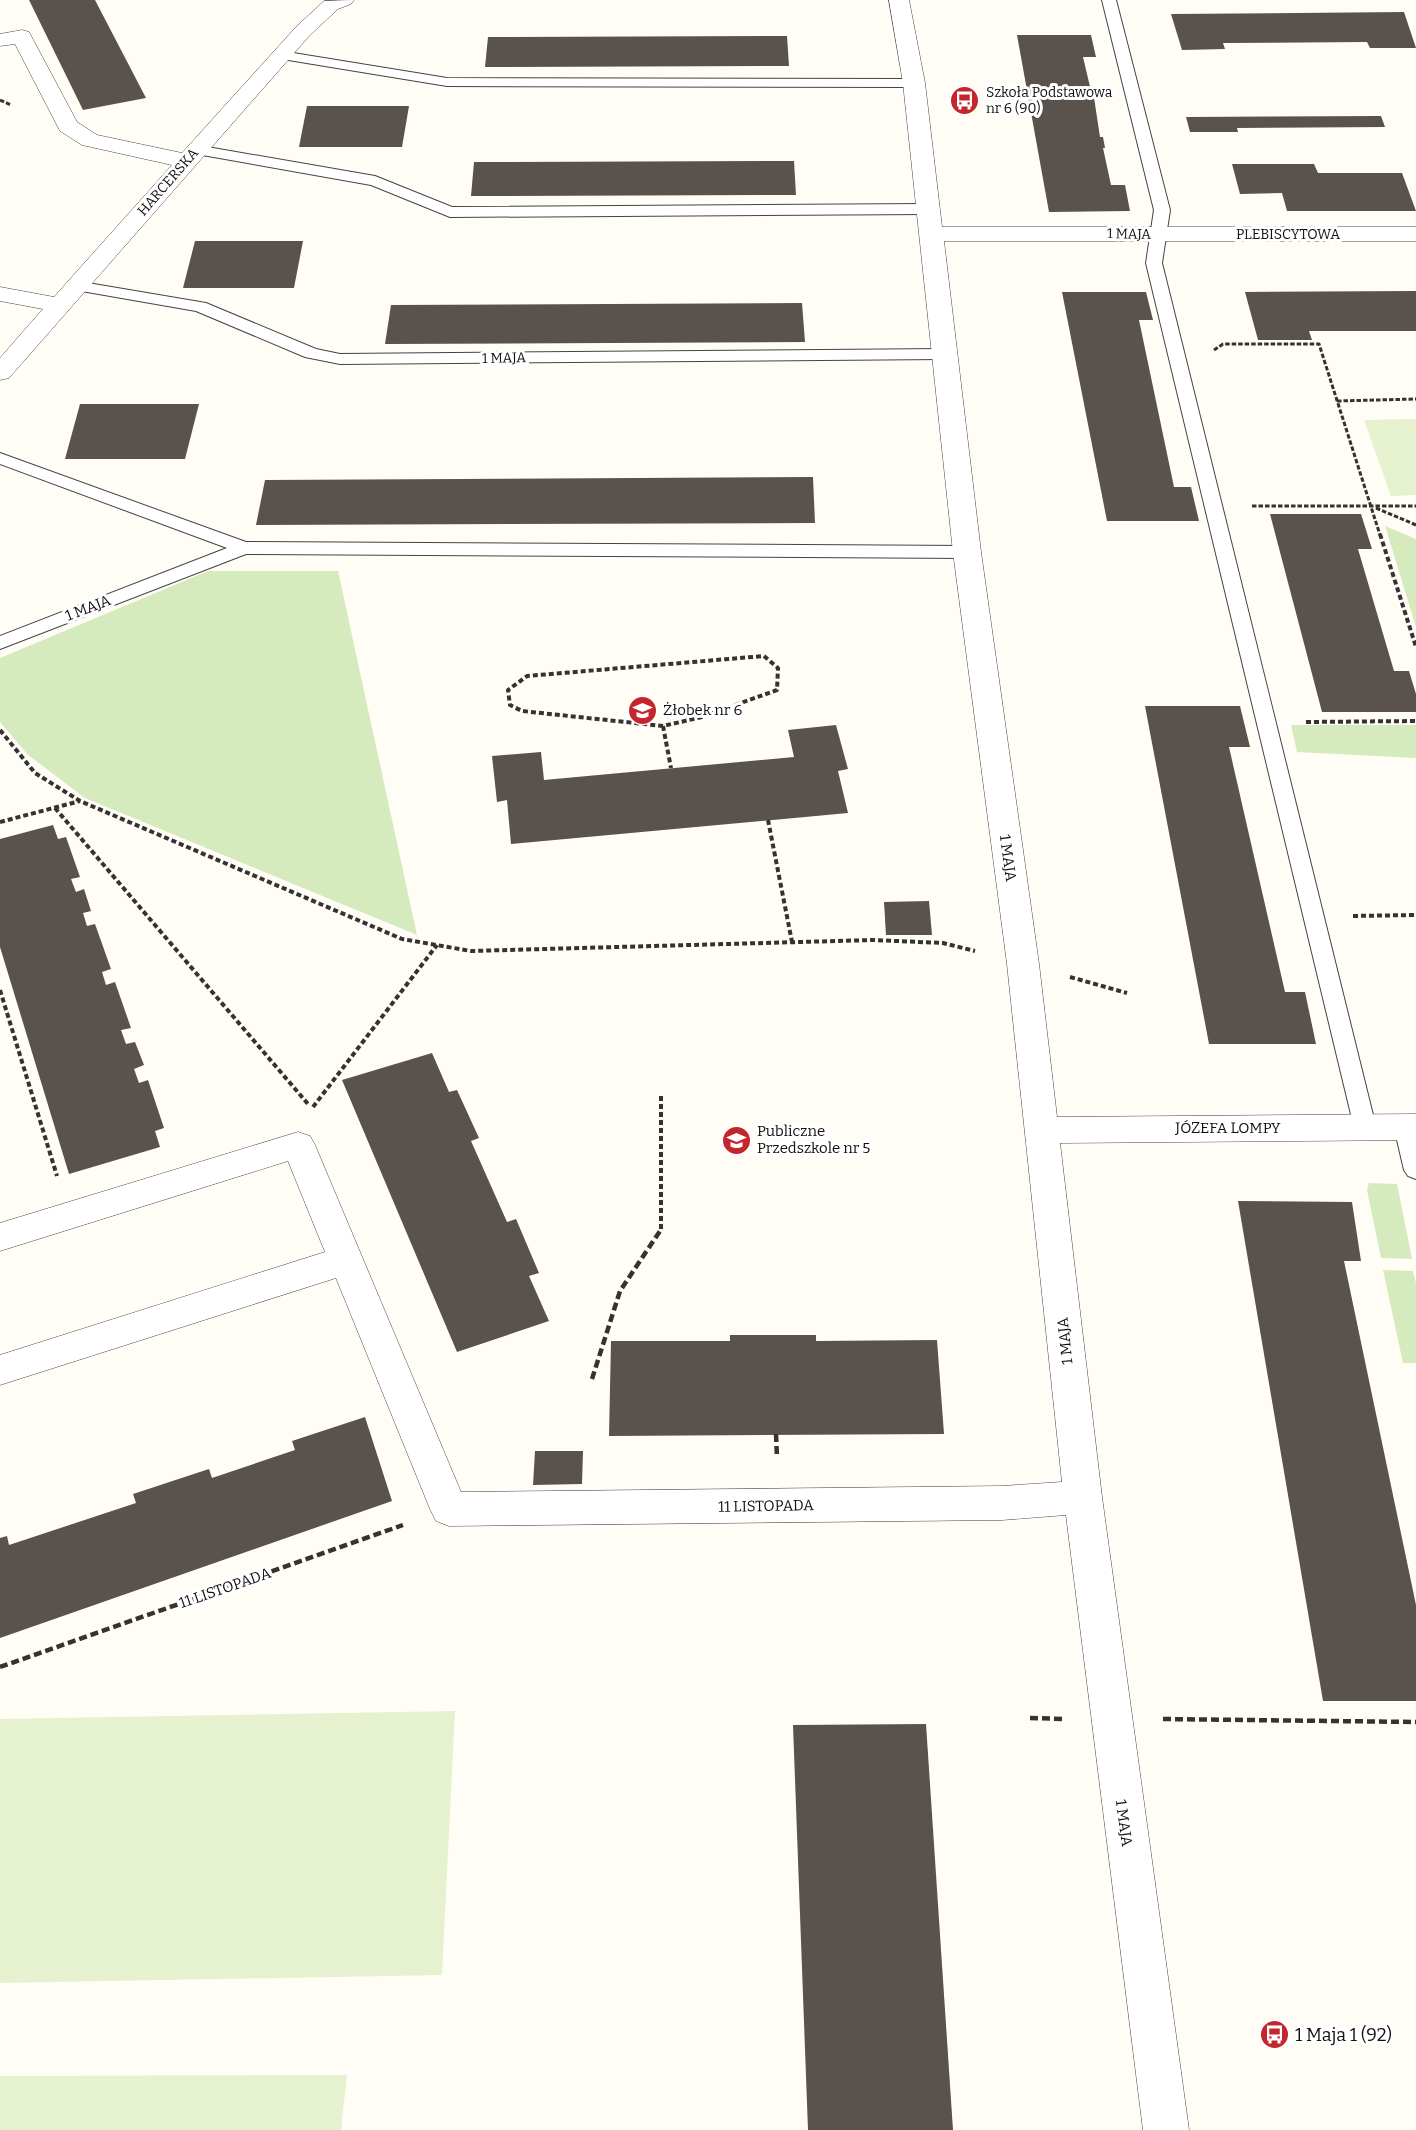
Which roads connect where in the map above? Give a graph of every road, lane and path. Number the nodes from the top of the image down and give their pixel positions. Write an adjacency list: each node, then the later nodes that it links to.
1 (344, 0): 5 (street, HARCERSKA)
2 (899, 0): 6 (street, 1 MAJA)
3 (1109, 0): 10 (lane, 1 MAJA)
4 (0, 40): 7 (street)
5 (281, 55): 6 (lane); 7 (street, HARCERSKA)
6 (914, 82): 8 (street, 1 MAJA)
7 (191, 155): 8 (lane, 1 MAJA); 11 (street, HARCERSKA)
8 (928, 222): 10 (street, 1 MAJA); 14 (street, 1 MAJA)
9 (1416, 234): 10 (street, PLEBISCYTOWA)
10 (1160, 235): 15 (lane)
11 (76, 286): 13 (street, HARCERSKA); 14 (lane, 1 MAJA)
12 (0, 294): 13 (street)
13 (60, 305): 16 (street, HARCERSKA)
14 (943, 354): 25 (street, 1 MAJA)
15 (1178, 360): 18 (path); 20 (lane)
16 (0, 374)
17 (1416, 399): 18 (path)
18 (1337, 401): 21 (path)
19 (0, 458): 24 (lane, 1 MAJA)
20 (1213, 506): 21 (path); 29 (lane)
21 (1372, 506): 22 (path); 23 (path); 27 (path)
22 (1416, 506)
23 (1416, 525)
24 (244, 548): 25 (lane, 1 MAJA); 26 (lane, 1 MAJA)
25 (967, 552): 41 (street, 1 MAJA)
26 (0, 643)
27 (1416, 647)
28 (1416, 721): 29 (path)
29 (1266, 722): 38 (lane)
30 (663, 726): 30 (path); 32 (path)
31 (0, 730): 33 (path)
32 (671, 768)
33 (80, 801): 34 (path); 40 (path)
34 (55, 808): 36 (path); 40 (path)
35 (768, 820): 39 (path)
36 (0, 822)
37 (1416, 915): 38 (path)
38 (1313, 916): 46 (lane)
39 (792, 942): 40 (path); 41 (path)
40 (437, 945)
41 (1023, 964): 43 (path); 48 (street, 1 MAJA)
42 (0, 990): 44 (path)
43 (1126, 993)
44 (2, 1006): 50 (path)
45 (660, 1092): 54 (path)
46 (1365, 1127): 47 (street, JÓZEFA LOMPY); 48 (street, JÓZEFA LOMPY)
47 (1410, 1127): 49 (lane)
48 (1041, 1130): 55 (street, 1 MAJA)
49 (1416, 1170)
50 (69, 1216): 51 (street); 52 (street)
51 (0, 1238)
52 (346, 1260): 53 (street); 56 (street)
53 (0, 1370)
54 (592, 1379)
55 (1083, 1497): 56 (street, 11 LISTOPADA); 59 (street, 1 MAJA)
56 (449, 1509): 57 (path, 11 LISTOPADA)
57 (0, 1667)
58 (1030, 1718): 59 (path)
59 (1110, 1720): 60 (path); 61 (street, 1 MAJA)
60 (1416, 1722)
61 (1166, 2130)

